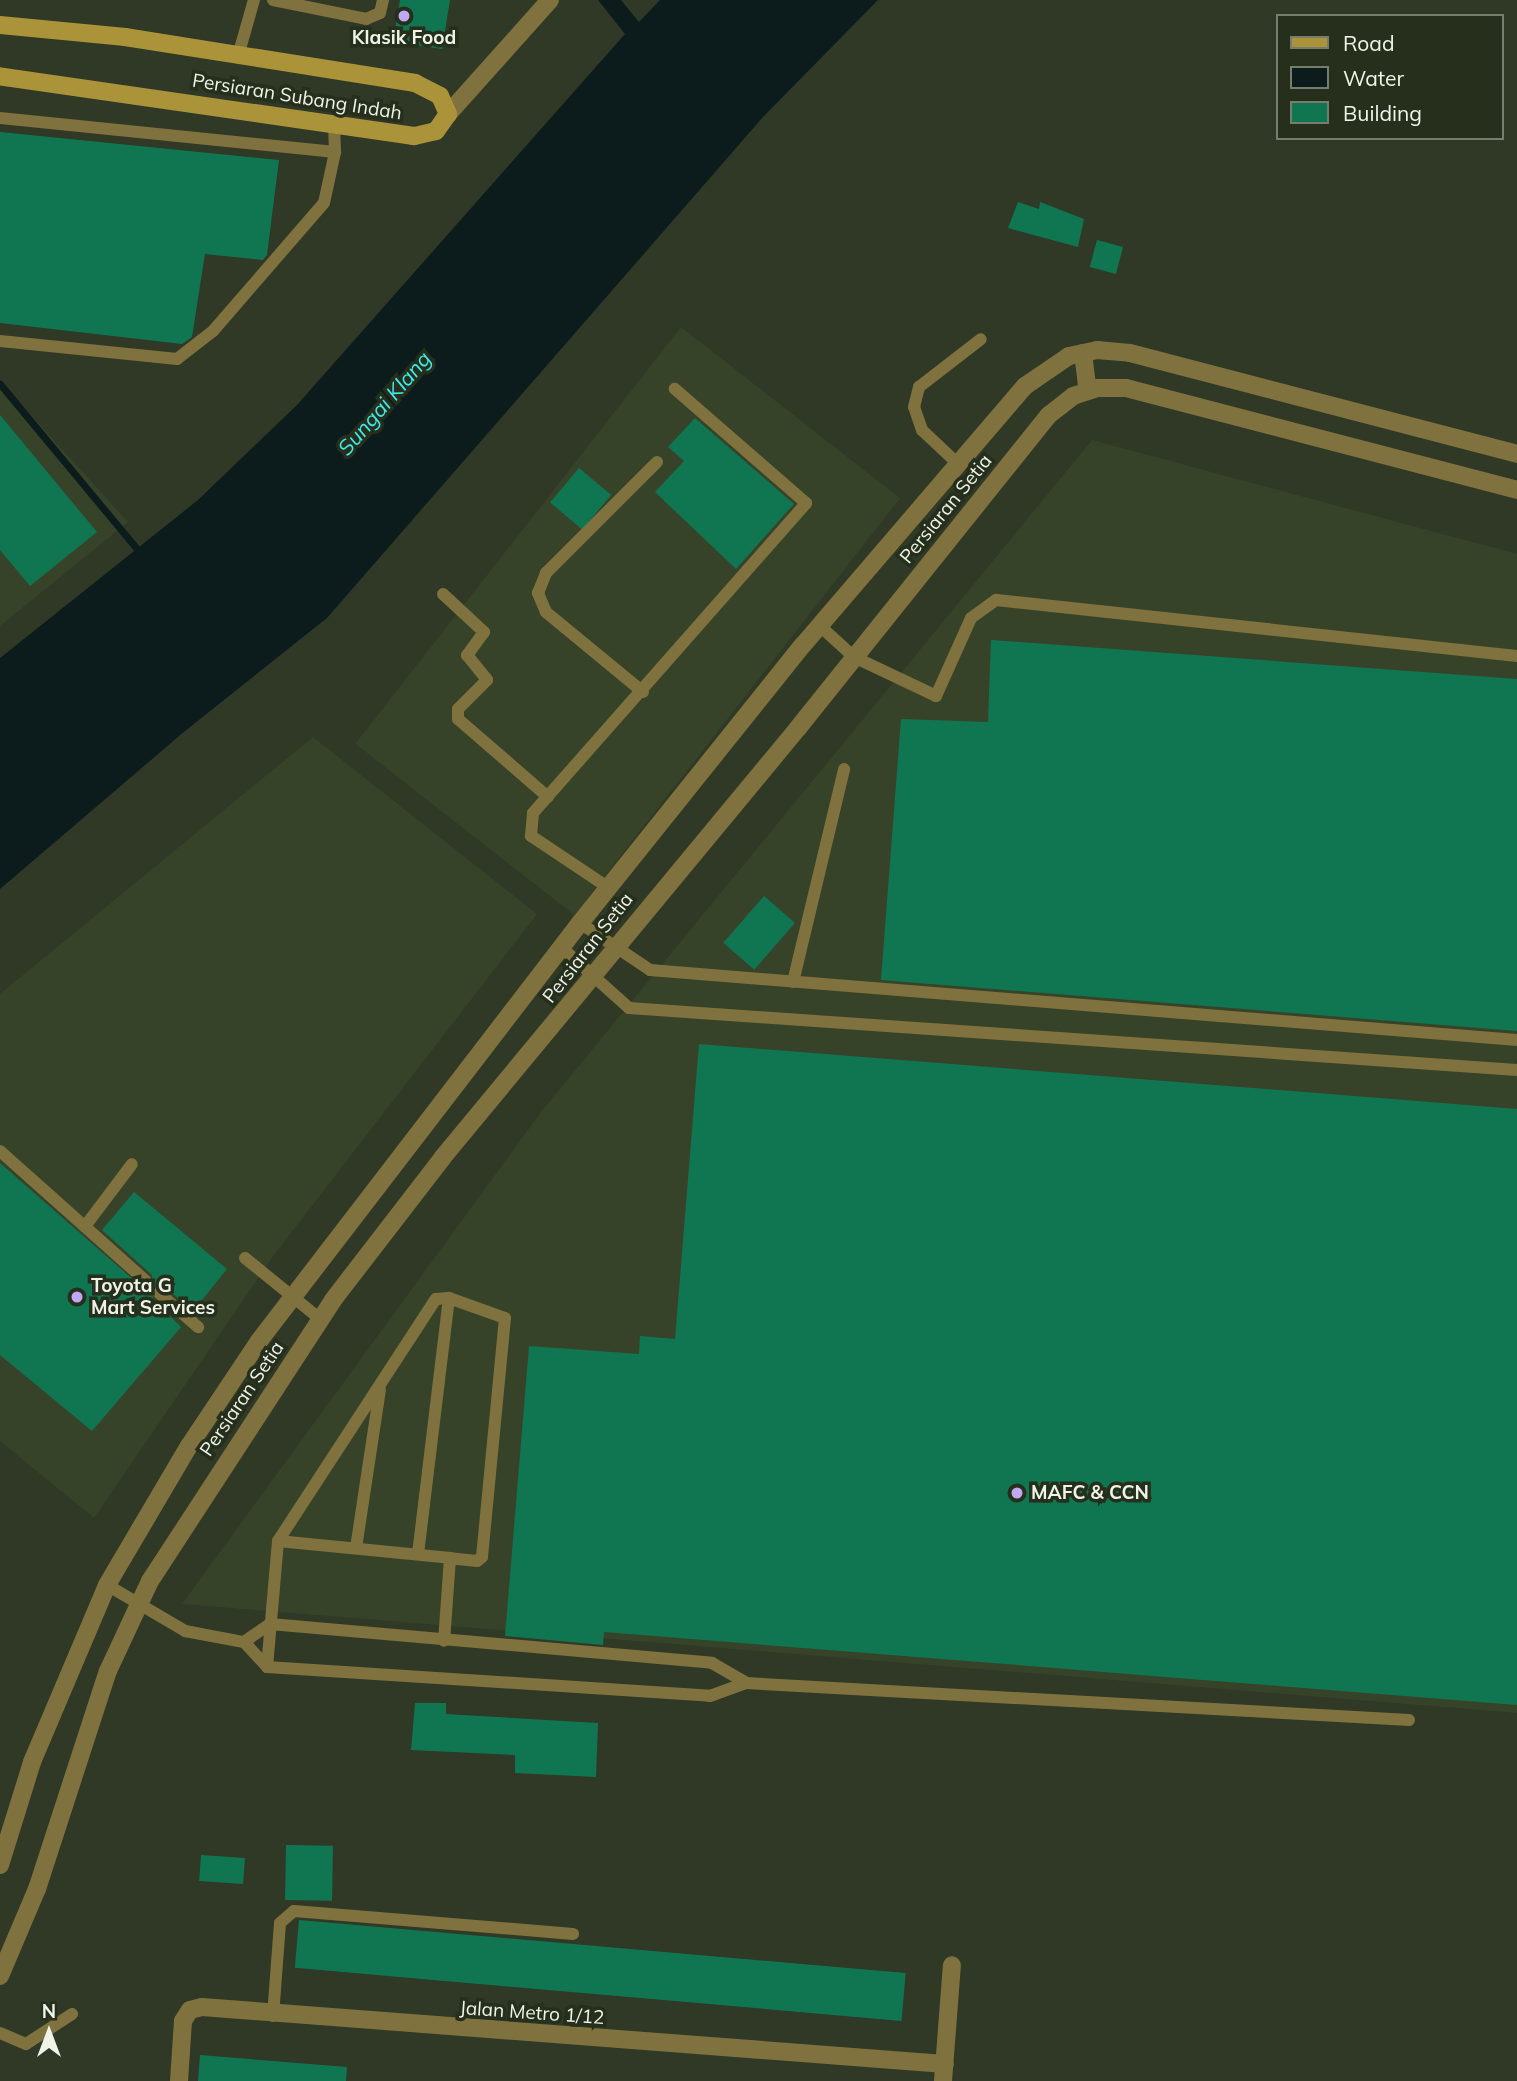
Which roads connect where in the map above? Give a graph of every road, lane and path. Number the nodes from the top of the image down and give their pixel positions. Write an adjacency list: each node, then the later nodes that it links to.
1 (254, 0): 6 (lane)
2 (273, 0): 3 (lane)
3 (383, 0)
4 (551, 0): 8 (street)
5 (0, 25): 6 (main road, Persiaran Subang Indah)
6 (238, 56): 8 (main road, Persiaran Subang Indah)
7 (0, 76): 10 (main road, Persiaran Subang Indah)
8 (448, 114): 10 (main road, Persiaran Subang Indah)
9 (0, 118): 11 (lane)
10 (334, 124): 11 (lane)
11 (335, 152): 13 (lane)
12 (981, 338): 19 (lane)
13 (0, 341)
14 (1083, 353): 16 (street); 17 (street, Persiaran Setia); 19 (street, Persiaran Setia)
15 (675, 389): 25 (lane)
16 (1088, 391): 20 (street, Persiaran Setia); 24 (street, Persiaran Setia)
17 (1517, 454)
18 (657, 462): 25 (lane)
19 (957, 463): 22 (street, Persiaran Setia)
20 (1517, 490)
21 (443, 594): 27 (lane)
22 (820, 626): 24 (lane); 28 (street, Persiaran Setia)
23 (1517, 656): 24 (lane)
24 (854, 657): 31 (street, Persiaran Setia)
25 (643, 692): 27 (lane)
26 (844, 769): 33 (lane)
27 (548, 797): 28 (lane)
28 (609, 888): 29 (street, Persiaran Setia)
29 (580, 923): 30 (street, Persiaran Setia); 31 (lane)
30 (561, 947): 32 (lane); 42 (street, Persiaran Setia)
31 (614, 949): 32 (street, Persiaran Setia); 33 (lane)
32 (595, 973): 35 (lane); 44 (street, Persiaran Setia)
33 (793, 982): 34 (lane)
34 (1517, 1040)
35 (1517, 1069)
36 (0, 1151): 38 (lane)
37 (132, 1164): 38 (lane)
38 (86, 1225): 40 (lane)
39 (246, 1258): 42 (lane)
40 (146, 1281)
41 (159, 1293): 45 (lane)
42 (292, 1296): 44 (lane); 51 (street, Persiaran Setia)
43 (449, 1298): 46 (lane); 49 (lane); 50 (lane)
44 (320, 1319): 52 (street, Persiaran Setia)
45 (198, 1327)
46 (381, 1384): 47 (lane); 48 (lane)
47 (278, 1541): 48 (lane); 53 (lane)
48 (356, 1548): 49 (lane)
49 (418, 1554): 50 (lane)
50 (450, 1558): 54 (lane)
51 (107, 1585): 52 (lane); 59 (street, Persiaran Setia)
52 (138, 1605): 55 (lane); 62 (street, Persiaran Setia)
53 (270, 1624): 54 (lane); 55 (lane); 56 (lane)
54 (444, 1641): 57 (lane)
55 (244, 1642): 56 (lane)
56 (267, 1667): 57 (lane)
57 (746, 1683): 58 (lane)
58 (1409, 1720)
59 (0, 1865)
60 (573, 1934): 64 (lane)
61 (952, 1965): 66 (street, Jalan Metro 1/12)
62 (0, 1976)
63 (72, 2014): 65 (lane)
64 (273, 2016): 66 (street, Jalan Metro 1/12); 67 (street, Jalan Metro 1/12)
65 (0, 2032)
66 (944, 2072)
67 (179, 2081)

